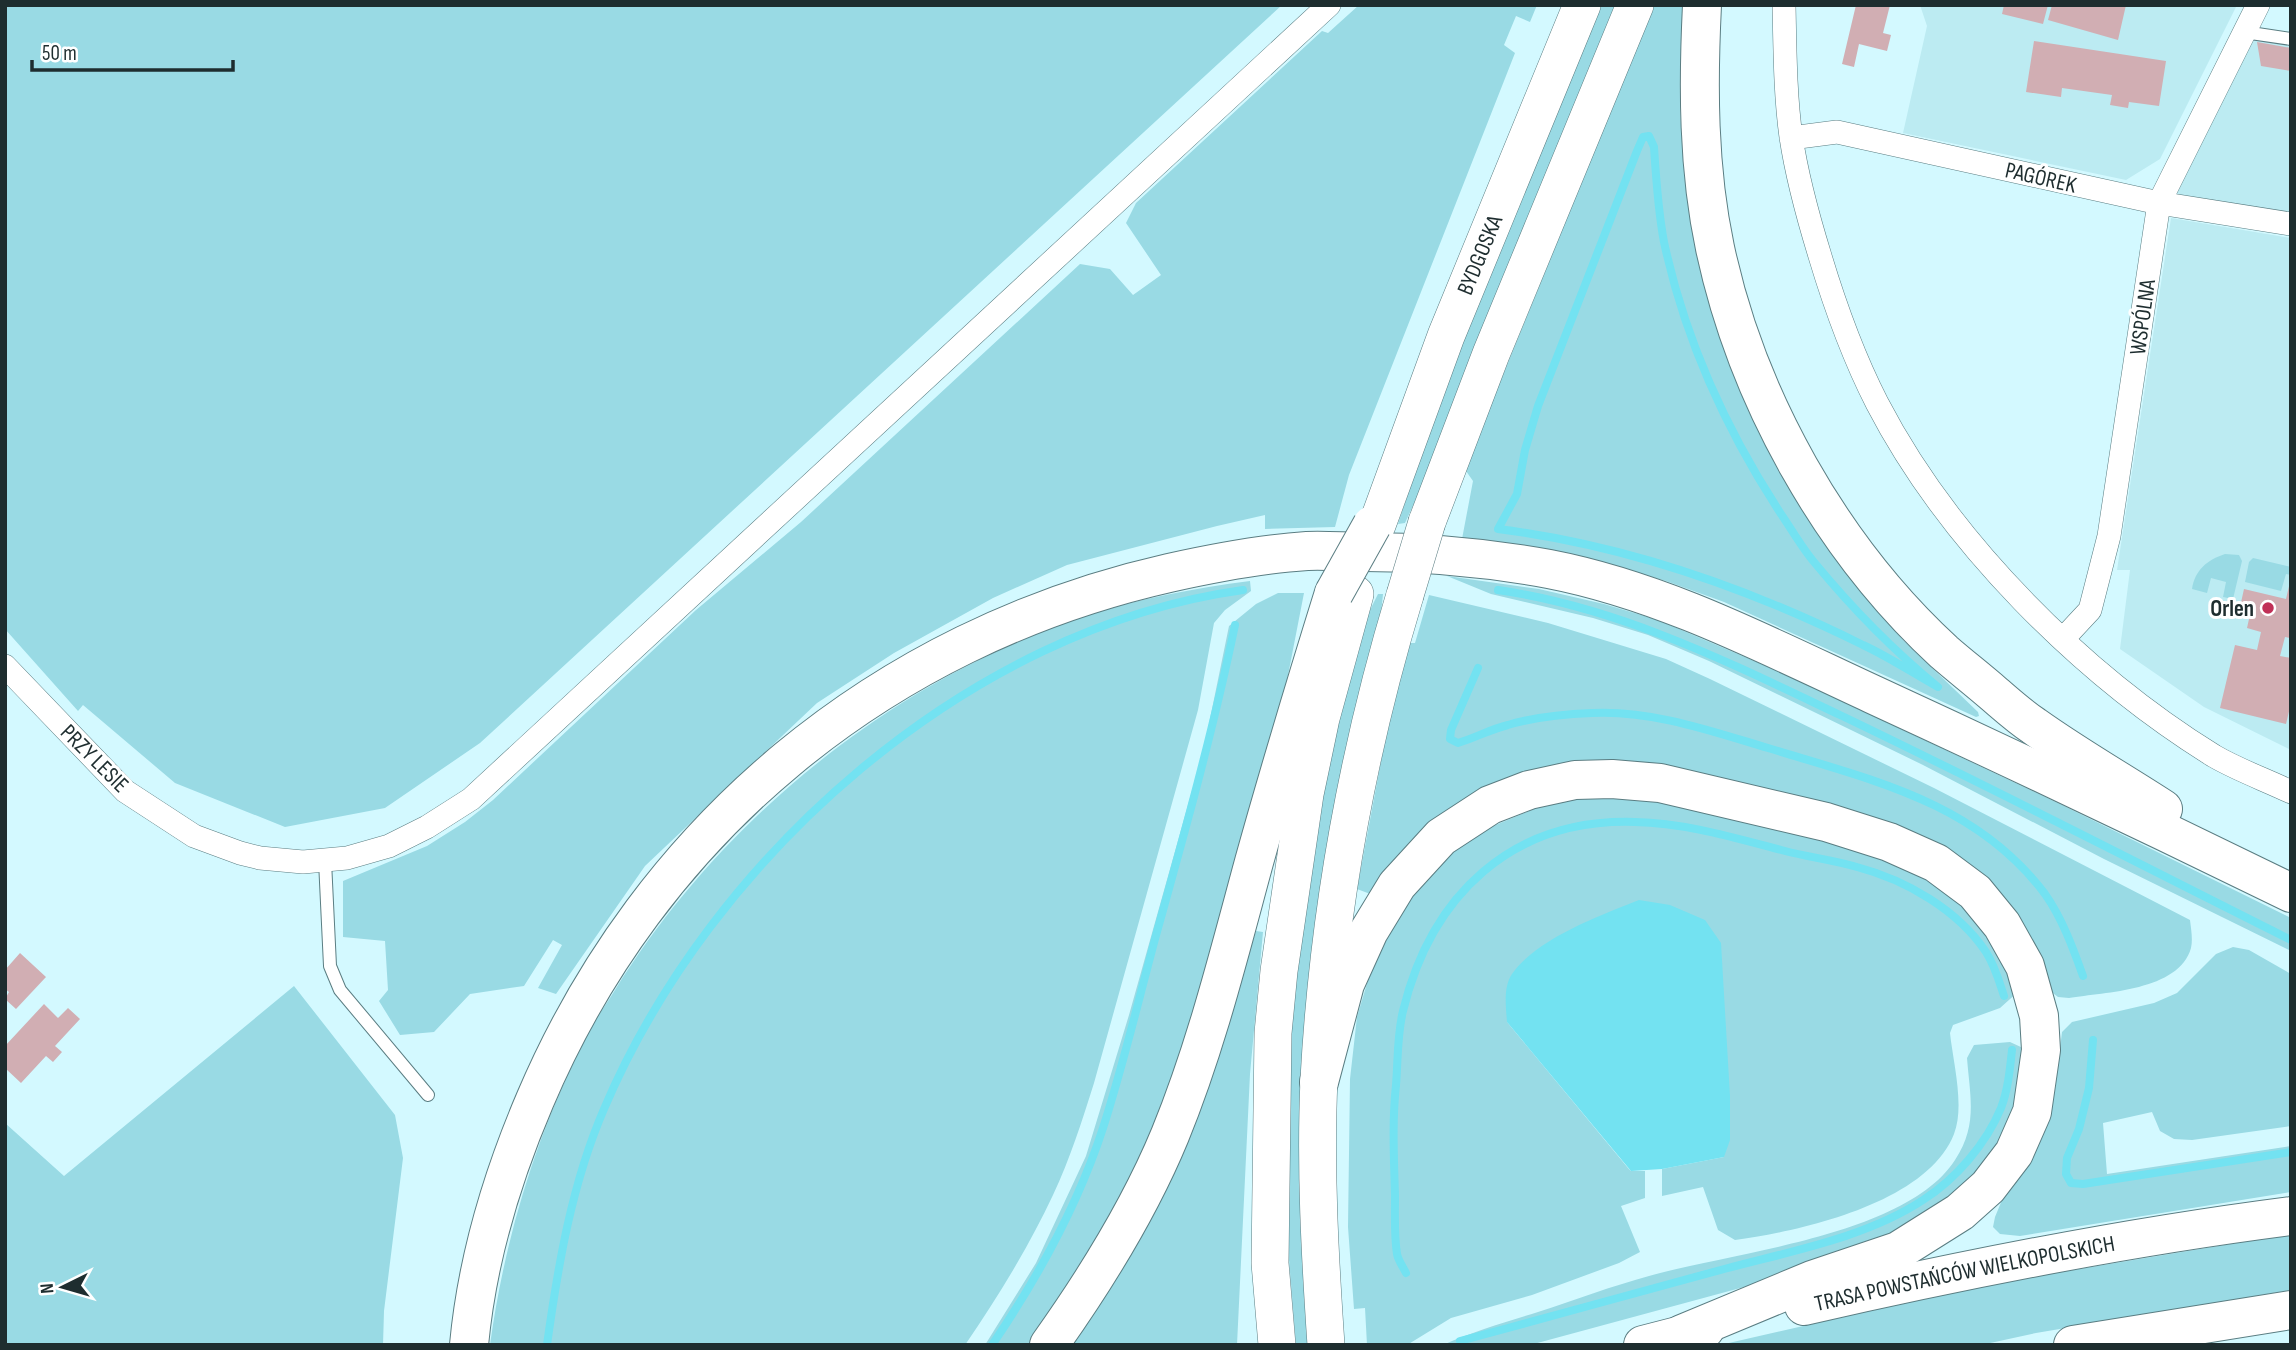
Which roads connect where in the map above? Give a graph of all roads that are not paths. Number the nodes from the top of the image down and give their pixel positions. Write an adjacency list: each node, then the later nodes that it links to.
1 (1329, 5): 17 (street, PRZY LESIE)
2 (1582, 5): 12 (main road, BYDGOSKA)
3 (1635, 5): 19 (main road, bridge)
4 (1702, 5): 18 (highway)
5 (1784, 5): 9 (street)
6 (2258, 5): 7 (street, WSPÓLNA)
7 (2244, 32): 8 (lane); 10 (street, WSPÓLNA)
8 (2291, 39)
9 (1791, 138): 10 (street, PAGÓREK); 14 (street)
10 (2159, 203): 11 (street, PAGÓREK); 14 (street, WSPÓLNA)
11 (2291, 224)
12 (1377, 519): 13 (highway, bridge)
13 (1344, 594): 25 (highway); 26 (main road)
14 (2063, 639): 16 (street)
15 (5, 666): 17 (street, PRZY LESIE)
16 (2291, 792)
17 (325, 861): 20 (lane)
18 (2275, 885): 24 (highway)
19 (1319, 1082): 23 (highway); 27 (main road)
20 (428, 1095)
21 (2291, 1216): 23 (highway, TRASA POWSTAŃCÓW WIELKOPOLSKICH)
22 (2291, 1310): 29 (highway)
23 (1682, 1334): 28 (highway, TRASA POWSTAŃCÓW WIELKOPOLSKICH)
24 (469, 1345)
25 (1049, 1345)
26 (1277, 1345)
27 (1326, 1345)
28 (1643, 1345)
29 (2074, 1345)

